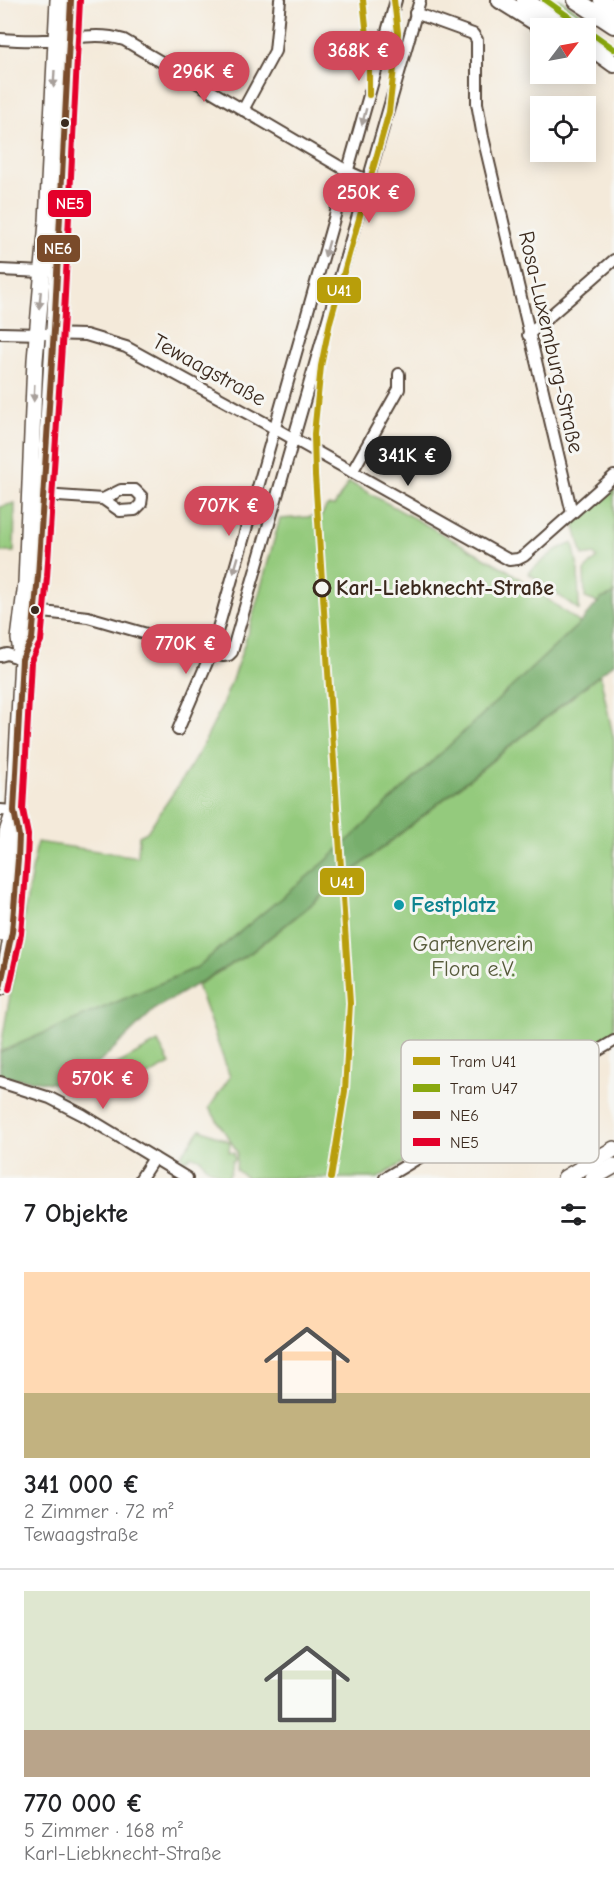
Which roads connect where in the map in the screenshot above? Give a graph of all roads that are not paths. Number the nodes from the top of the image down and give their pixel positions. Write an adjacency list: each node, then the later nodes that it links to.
1 (58, 0): 14 (main road)
2 (71, 0): 14 (main road)
3 (280, 0): 20 (street)
4 (500, 0): 12 (main road)
5 (525, 0): 11 (main road)
6 (576, 0): 13 (main road)
7 (602, 0): 10 (main road)
8 (396, 2): 9 (street); 21 (street, one-way to 21)
9 (417, 7): 22 (street); 29 (street, Rosa-Luxemburg-Straße)
10 (614, 9)
11 (550, 18)
12 (530, 19)
13 (614, 26)
14 (62, 38): 15 (street); 20 (street); 25 (main road, one-way to 25); 27 (main road)
15 (0, 39)
16 (596, 51): 18 (main road)
17 (596, 62): 19 (main road)
18 (614, 64)
19 (614, 69)
20 (243, 110): 21 (street)
21 (349, 172): 22 (street); 31 (street, one-way to 31)
22 (367, 180): 32 (street)
23 (614, 260): 29 (street)
24 (0, 270): 25 (street)
25 (43, 272): 28 (main road, one-way to 28)
26 (0, 333): 28 (street, Tewaagstraße)
27 (54, 334): 28 (street, Tewaagstraße); 31 (street, Tewaagstraße); 35 (main road)
28 (37, 335): 41 (main road, one-way to 41)
29 (528, 335): 37 (street, Rosa-Luxemburg-Straße)
30 (399, 374): 33 (street)
31 (276, 429): 32 (street, Tewaagstraße); 39 (street, one-way to 39)
32 (294, 439): 33 (street, Tewaagstraße); 39 (street)
33 (352, 472): 37 (street, Tewaagstraße)
34 (614, 476): 37 (street)
35 (43, 495): 36 (street); 38 (main road)
36 (103, 499)
37 (572, 513)
38 (34, 611): 39 (street); 41 (main road)
39 (211, 653): 42 (street)
40 (0, 656): 41 (street)
41 (22, 660): 43 (main road)
42 (178, 730)
43 (7, 811): 44 (main road); 45 (main road)
44 (0, 933)
45 (0, 988)
46 (614, 1041): 47 (street)
47 (599, 1050)
48 (0, 1082): 50 (street)
49 (614, 1149): 51 (main road)
50 (154, 1158): 55 (street); 56 (street)
51 (599, 1158)
52 (410, 1163): 57 (street)
53 (590, 1163): 58 (main road)
54 (614, 1166): 59 (main road)
55 (141, 1178)
56 (187, 1178)
57 (385, 1178)
58 (565, 1178)
59 (593, 1178)

